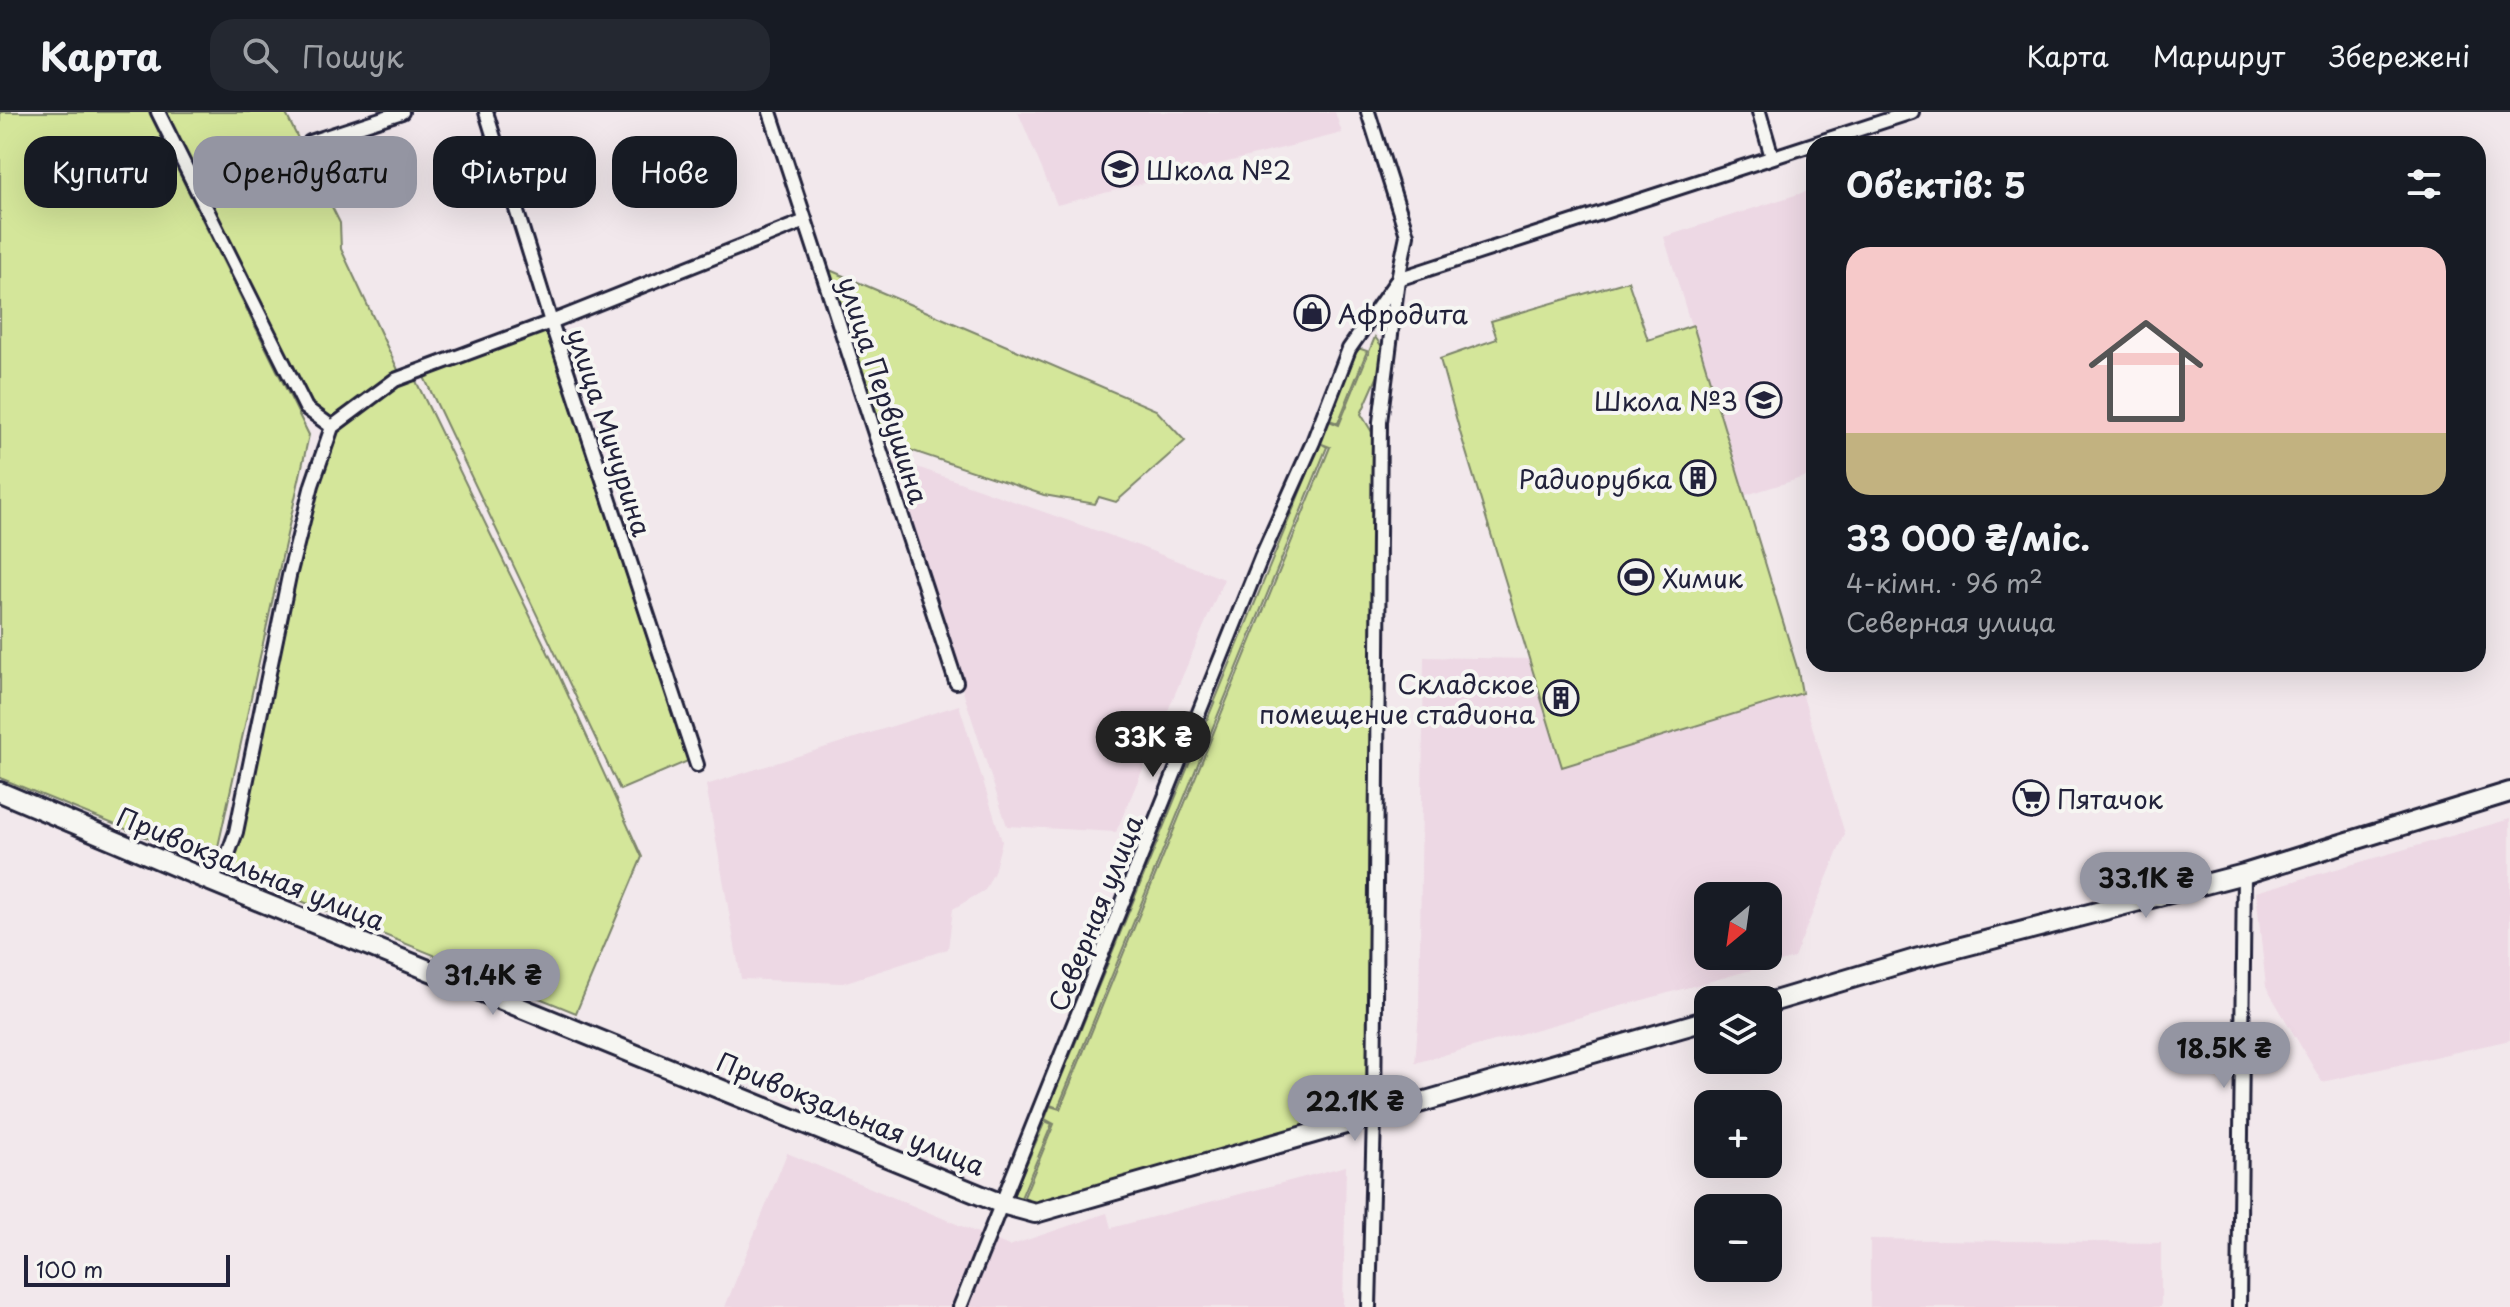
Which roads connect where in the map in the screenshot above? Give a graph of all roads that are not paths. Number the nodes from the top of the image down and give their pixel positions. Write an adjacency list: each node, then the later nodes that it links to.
1 (158, 112): 15 (street)
2 (402, 112): 8 (street)
3 (486, 112): 14 (street, улица Мичурина)
4 (770, 112): 12 (street, улица Первушина)
5 (1368, 112): 13 (street)
6 (1759, 112): 11 (street)
7 (1912, 112): 9 (street)
8 (328, 136)
9 (1837, 136)
10 (1806, 146): 11 (street)
11 (1772, 157): 13 (street)
12 (805, 221): 14 (street); 16 (street, улица Первушина)
13 (1398, 279): 24 (street); 25 (street, Северная улица)
14 (551, 322): 15 (street); 17 (street, улица Мичурина)
15 (332, 427): 21 (street)
16 (956, 682)
17 (697, 765)
18 (0, 792): 21 (main road, Привокзальная улица)
19 (2510, 792): 20 (main road)
20 (2244, 874): 22 (main road); 28 (street)
21 (210, 881): 25 (main road, Привокзальная улица)
22 (1782, 999)
23 (1694, 1024): 24 (main road, Привокзальная улица)
24 (1374, 1116): 25 (main road, Привокзальная улица); 27 (street)
25 (1002, 1204): 26 (street, Северная улица)
26 (960, 1307)
27 (1369, 1307)
28 (2239, 1307)

